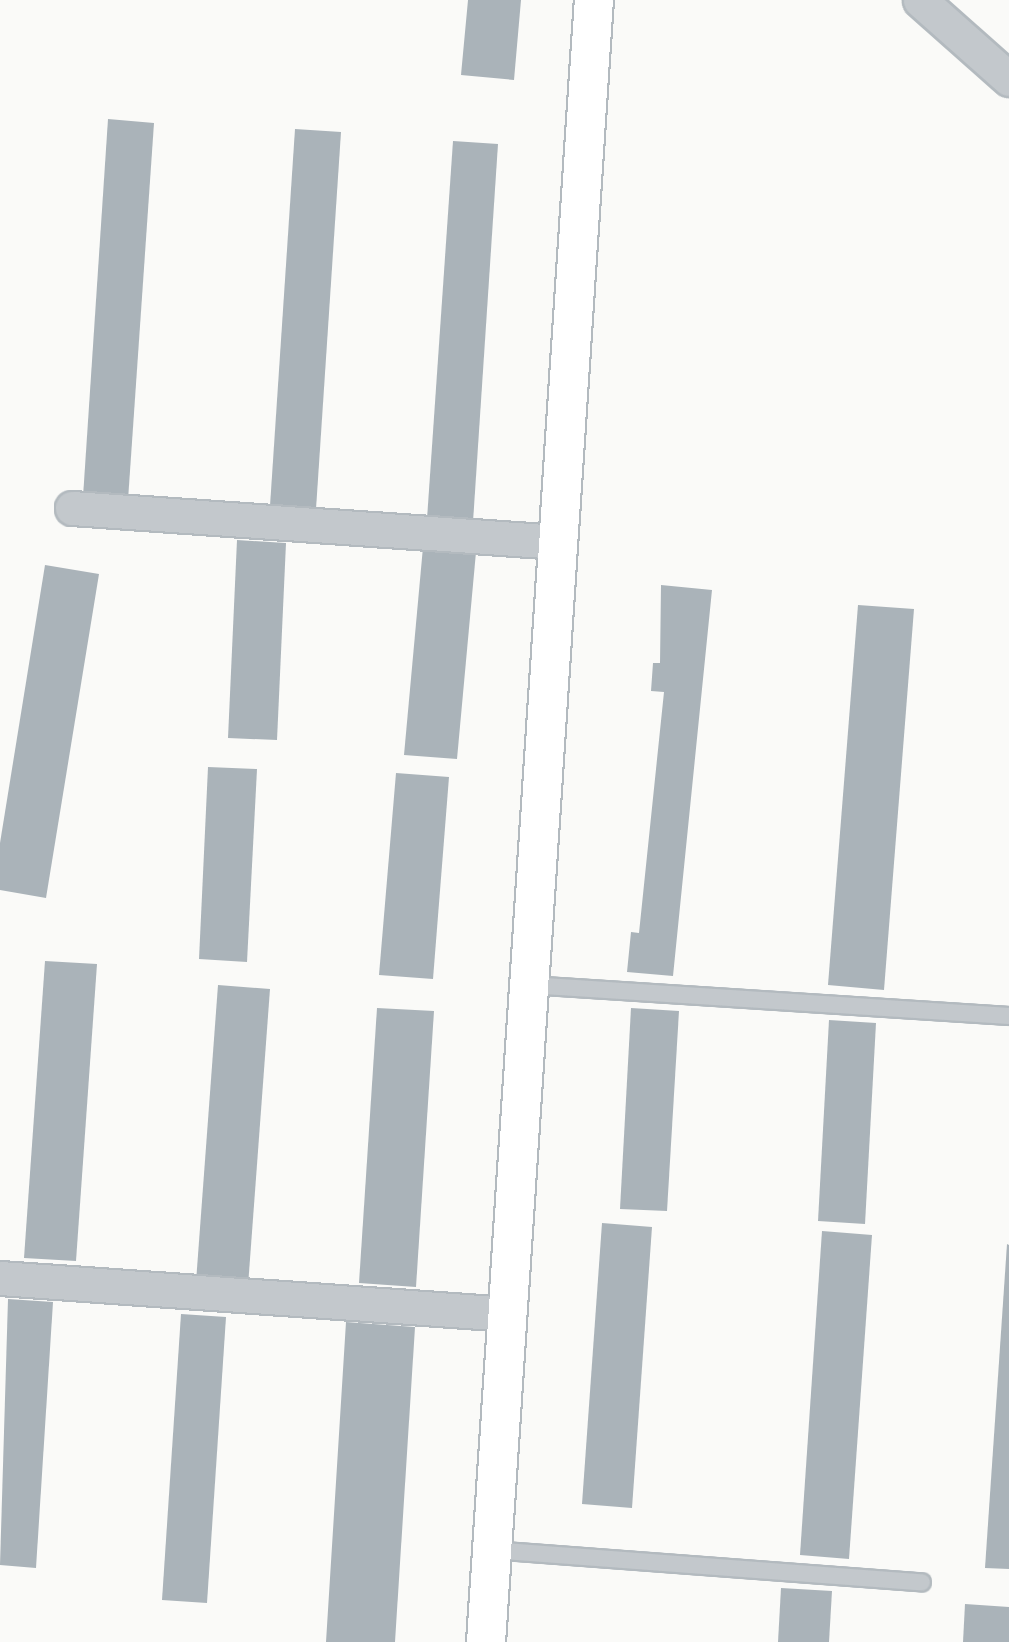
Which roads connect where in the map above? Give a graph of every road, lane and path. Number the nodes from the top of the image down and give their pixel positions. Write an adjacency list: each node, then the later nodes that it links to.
1 (594, 0): 5 (street)
2 (920, 0): 3 (street)
3 (1009, 79)
4 (72, 508): 5 (street)
5 (559, 542): 6 (street)
6 (529, 985): 7 (lane); 9 (street)
7 (1009, 1016)
8 (0, 1278): 9 (street)
9 (508, 1314): 10 (street)
10 (492, 1550): 11 (lane); 12 (street)
11 (922, 1582)
12 (486, 1642)

